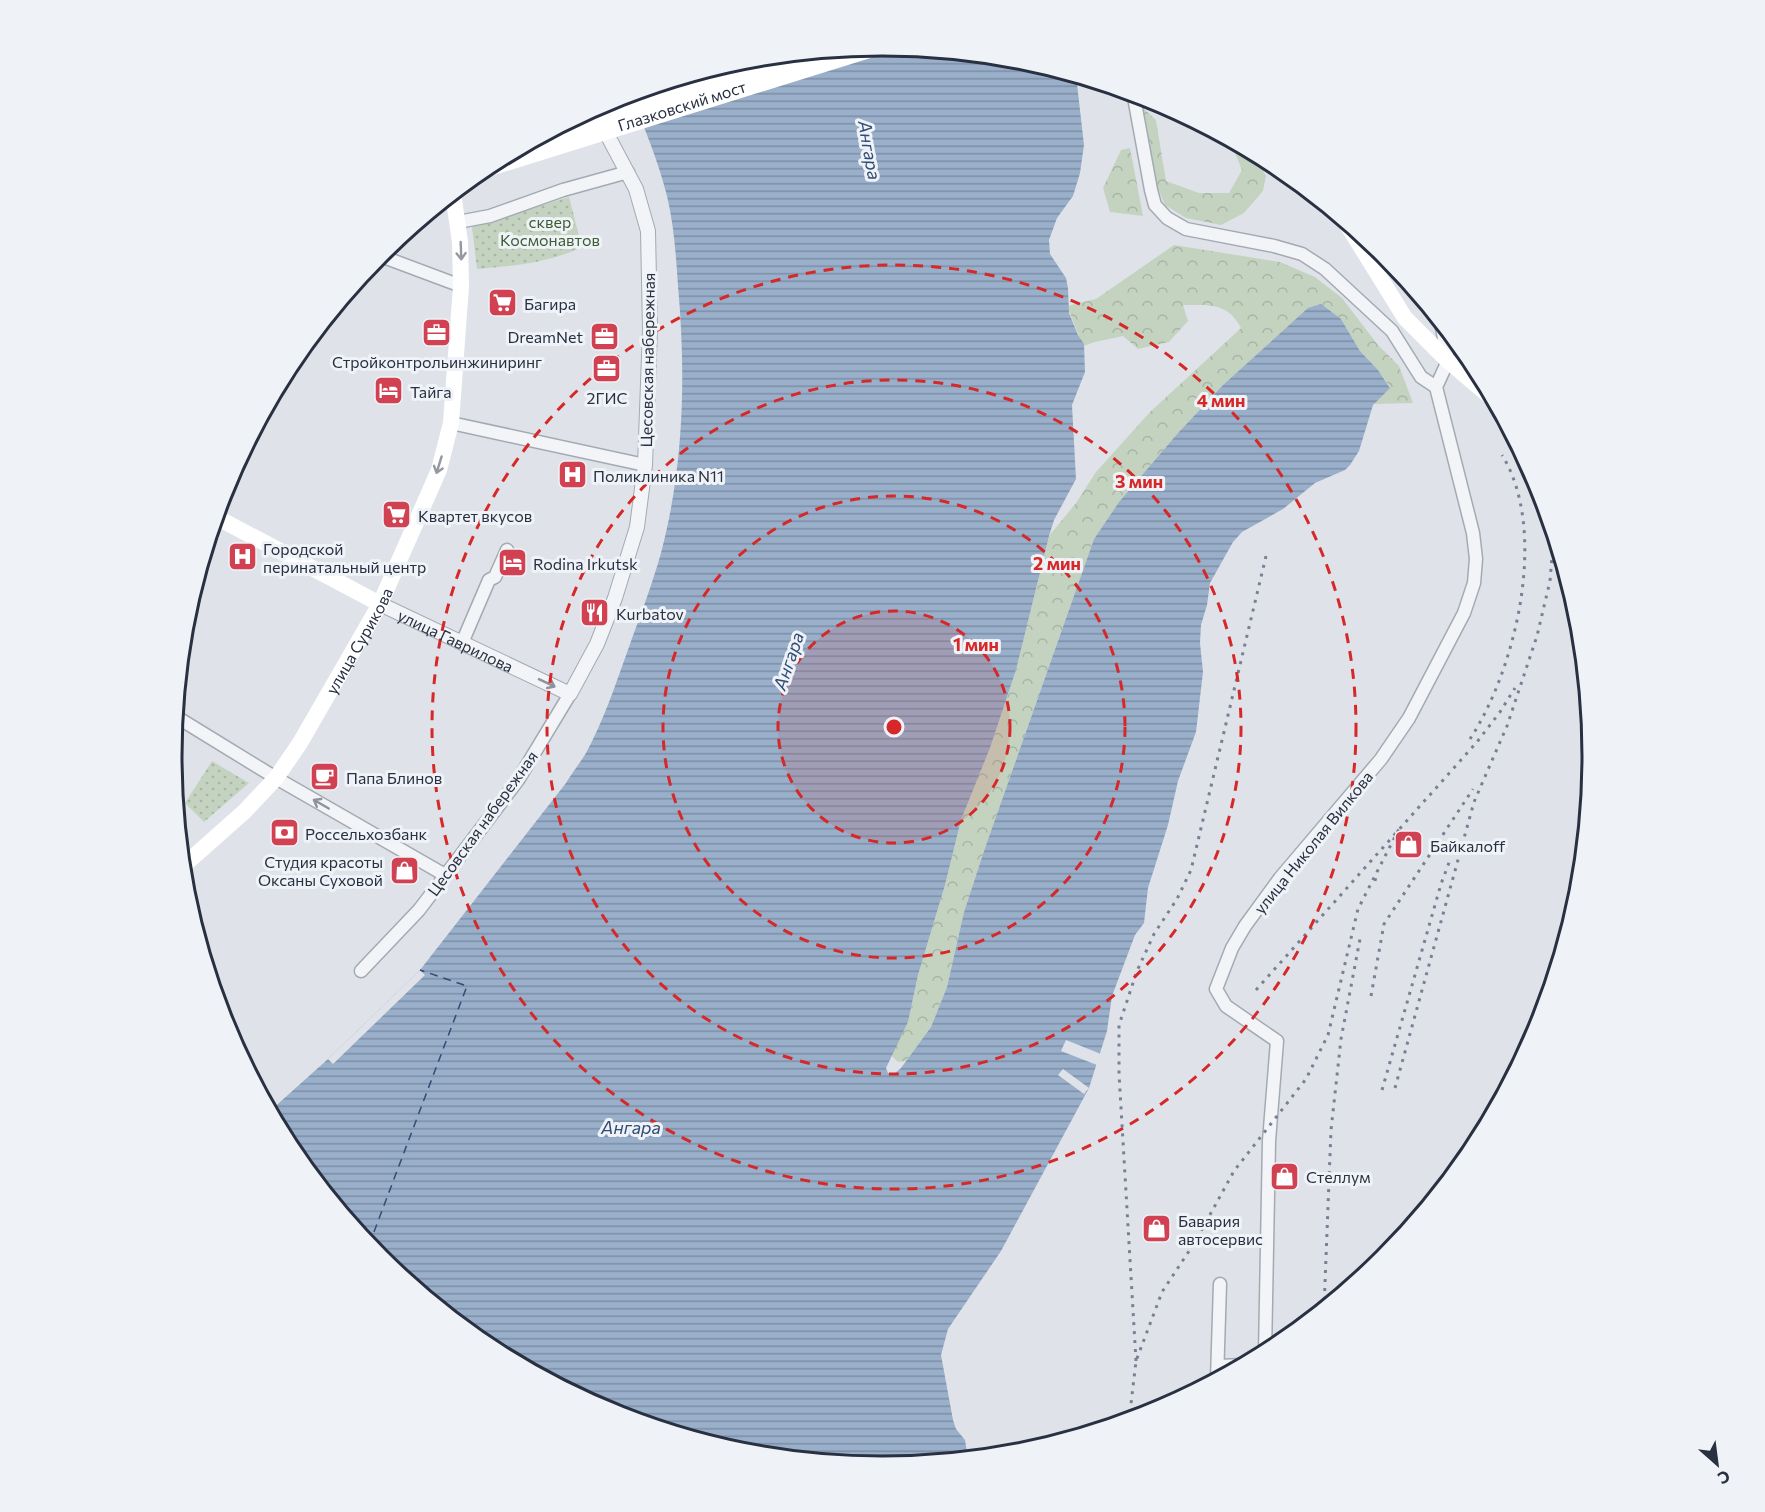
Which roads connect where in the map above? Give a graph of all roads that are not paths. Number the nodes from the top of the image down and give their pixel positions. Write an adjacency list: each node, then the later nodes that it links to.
1 (847, 57): 6 (main road, Глазковский мост, bridge)
2 (790, 61): 5 (main road, Глазковский мост, bridge)
3 (1135, 103): 16 (street)
4 (598, 117): 7 (street, Цесовская набережная)
5 (571, 129)
6 (514, 160)
7 (628, 172): 9 (street); 18 (street, Цесовская набережная)
8 (454, 201): 9 (main road, улица Сурикова)
9 (458, 222): 12 (main road, улица Сурикова, one-way to 12)
10 (1358, 242): 14 (main road)
11 (389, 259): 12 (street)
12 (461, 286): 17 (main road, улица Сурикова)
13 (1444, 338): 14 (street)
14 (1448, 361): 15 (main road); 16 (street)
15 (1475, 383)
16 (1436, 387): 30 (street, улица Николая Вилкова)
17 (451, 423): 18 (street); 21 (main road, улица Сурикова, one-way to 21)
18 (645, 465): 23 (street, Цесовская набережная)
19 (223, 521): 21 (main road, улица Гаврилова)
20 (507, 550): 22 (street)
21 (380, 604): 22 (street, улица Гаврилова); 25 (main road, улица Сурикова)
22 (462, 643): 23 (street, улица Гаврилова, one-way to 23)
23 (570, 694): 27 (street, Цесовская набережная)
24 (183, 721): 25 (street)
25 (276, 778): 26 (main road, улица Сурикова); 27 (street, one-way to 25)
26 (190, 860)
27 (445, 875): 28 (street, Цесовская набережная)
28 (361, 971)
29 (1220, 1284): 31 (street)
30 (1265, 1342)
31 (1218, 1366): 32 (street); 33 (street)
32 (1228, 1366)
33 (1218, 1371)

